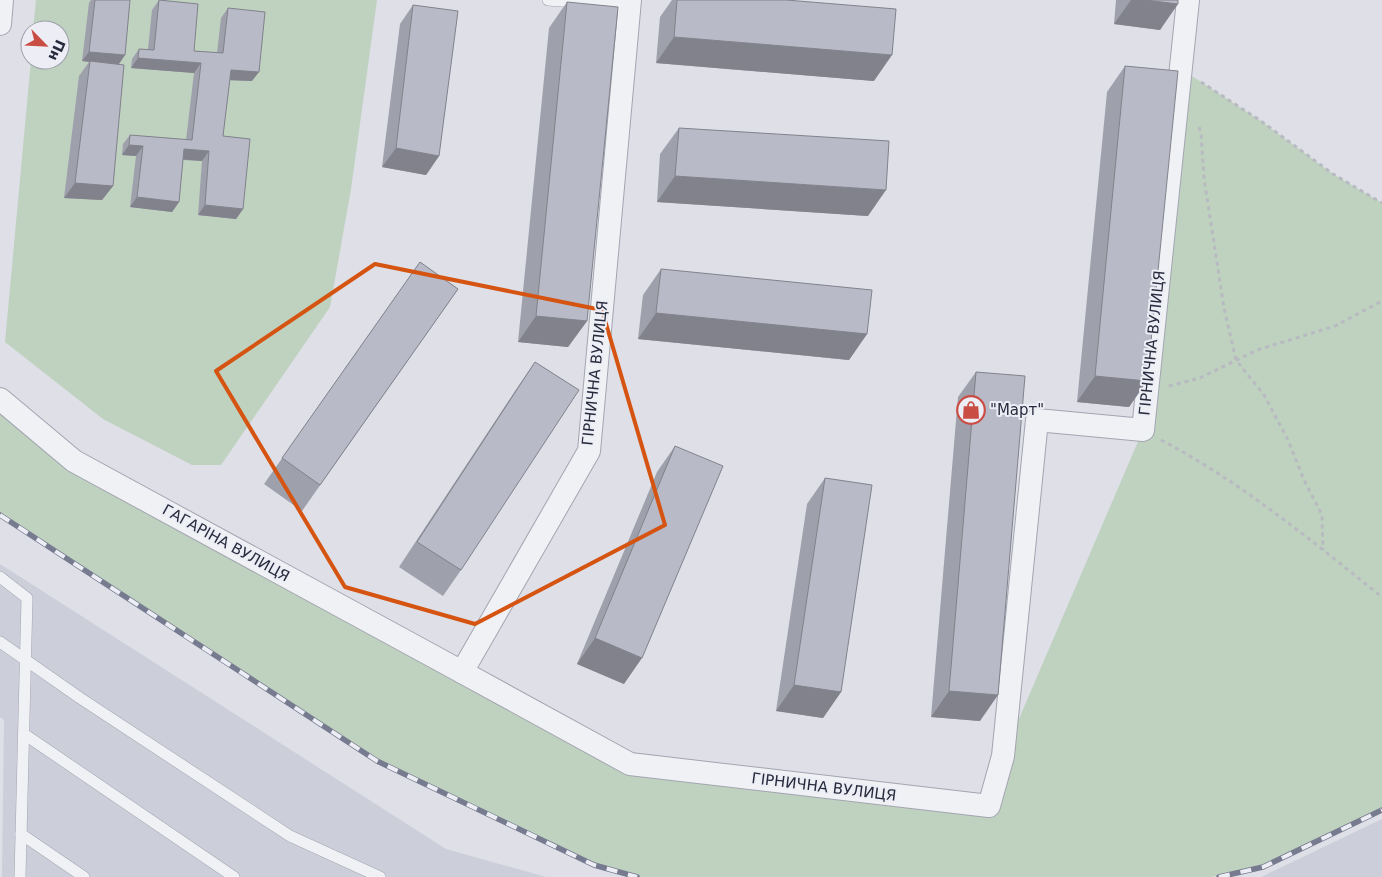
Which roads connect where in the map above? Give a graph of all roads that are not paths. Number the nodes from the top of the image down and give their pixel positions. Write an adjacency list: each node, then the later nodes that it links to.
1 (2, 0): 5 (street)
2 (548, 0): 4 (lane)
3 (1188, 0): 10 (street, ГІРНИЧНА ВУЛИЦЯ)
4 (630, 3): 10 (street, ГІРНИЧНА ВУЛИЦЯ)
5 (0, 24)
6 (0, 399): 10 (street, ГАГАРІНА ВУЛИЦЯ)
7 (0, 578): 9 (lane)
8 (0, 642): 9 (lane)
9 (26, 659): 11 (lane); 16 (lane)
10 (462, 672)
11 (24, 734): 12 (lane); 15 (lane)
12 (21, 834): 13 (lane); 14 (lane)
13 (20, 877)
14 (84, 877)
15 (234, 877)
16 (380, 877)

